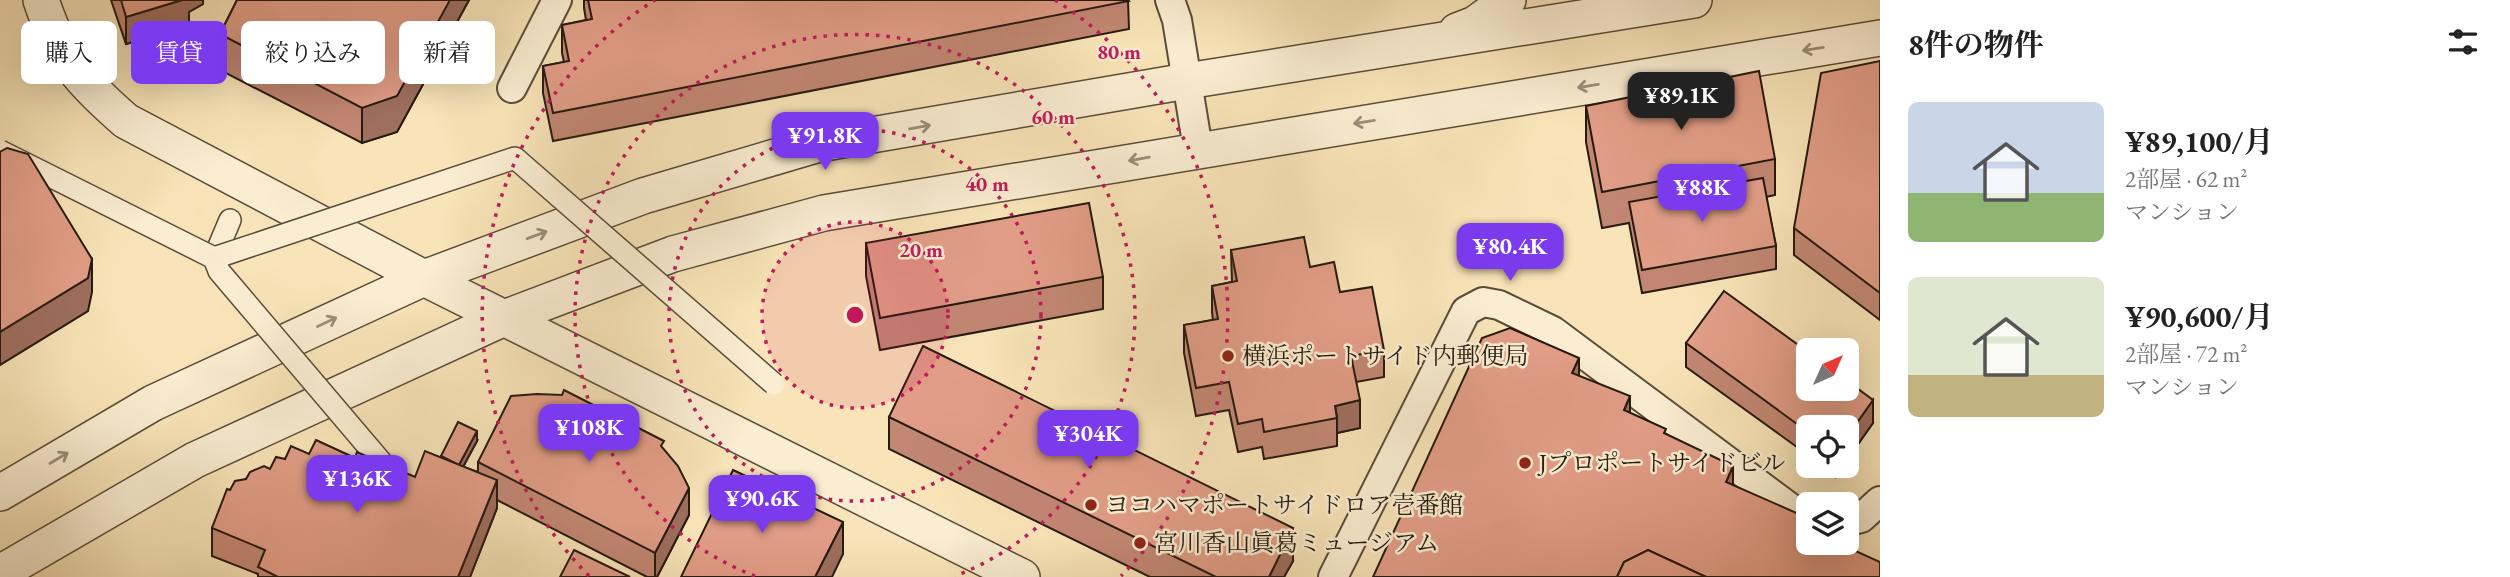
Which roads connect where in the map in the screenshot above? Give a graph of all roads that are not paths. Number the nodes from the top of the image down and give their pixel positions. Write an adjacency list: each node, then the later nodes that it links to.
1 (41, 0): 14 (street)
2 (556, 0): 9 (street)
3 (1170, 0): 8 (street)
4 (1508, 0): 7 (street)
5 (1694, 0): 7 (street)
6 (1880, 38): 10 (street, one-way to 10)
7 (1435, 42): 8 (street)
8 (1187, 81): 10 (street); 14 (street, one-way to 8)
9 (512, 88)
10 (1198, 149): 15 (street, one-way to 15)
11 (0, 151): 13 (street, bridge)
12 (230, 220): 13 (street)
13 (214, 258): 16 (street, bridge); 17 (street, bridge)
14 (424, 278): 15 (street); 18 (street, one-way to 14)
15 (504, 318): 22 (street); 23 (street)
16 (774, 384)
17 (388, 470)
18 (0, 493)
19 (1880, 500): 21 (street)
20 (1796, 512): 24 (street)
21 (1859, 519)
22 (0, 573)
23 (1022, 577)
24 (1333, 577)

